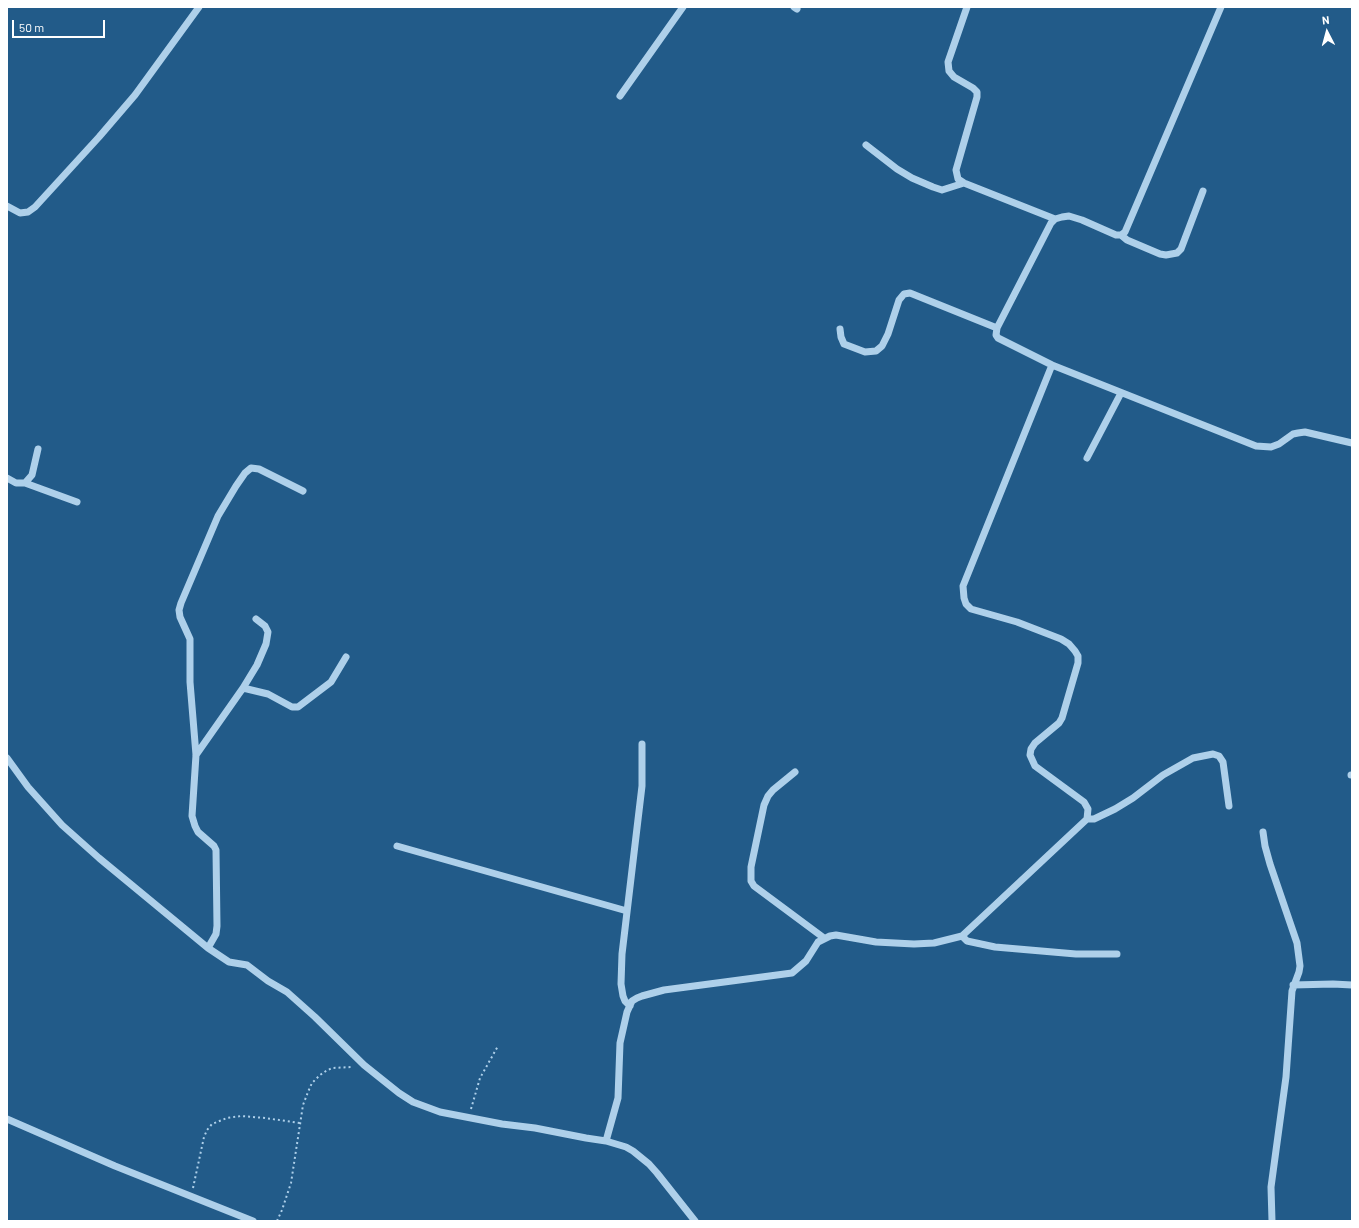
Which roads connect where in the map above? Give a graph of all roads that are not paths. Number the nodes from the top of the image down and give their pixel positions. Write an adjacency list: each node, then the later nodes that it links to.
1 (198, 7): 9 (street)
2 (684, 7): 5 (street)
3 (967, 7): 7 (street)
4 (1220, 7): 11 (street)
5 (620, 96)
6 (866, 144): 7 (street)
7 (964, 183): 10 (street)
8 (1203, 191): 11 (street)
9 (7, 206)
10 (1055, 219): 11 (street); 12 (street)
11 (1121, 235)
12 (997, 328): 13 (street); 14 (street)
13 (840, 329)
14 (1052, 365): 15 (street); 31 (street)
15 (1121, 392): 16 (street); 18 (street)
16 (1352, 443)
17 (38, 449): 20 (street)
18 (1087, 458)
19 (7, 478): 20 (street)
20 (25, 483): 22 (street)
21 (303, 491): 27 (street)
22 (77, 502)
23 (256, 619): 25 (street)
24 (346, 657): 25 (street)
25 (243, 688): 27 (street)
26 (642, 744): 34 (street)
27 (196, 755): 37 (street)
28 (7, 758): 37 (street)
29 (795, 772): 36 (street)
30 (1229, 806): 31 (street)
31 (1087, 819): 35 (street)
32 (1263, 832): 39 (street)
33 (397, 846): 34 (street)
34 (626, 911): 41 (street)
35 (962, 936): 36 (street); 38 (street)
36 (824, 938): 41 (street)
37 (208, 948): 43 (street)
38 (1117, 954)
39 (1294, 985): 40 (street); 46 (street)
40 (1352, 985)
41 (630, 1006): 43 (street)
42 (7, 1119): 44 (street)
43 (606, 1141): 45 (street)
44 (253, 1221)
45 (695, 1221)
46 (1272, 1221)

